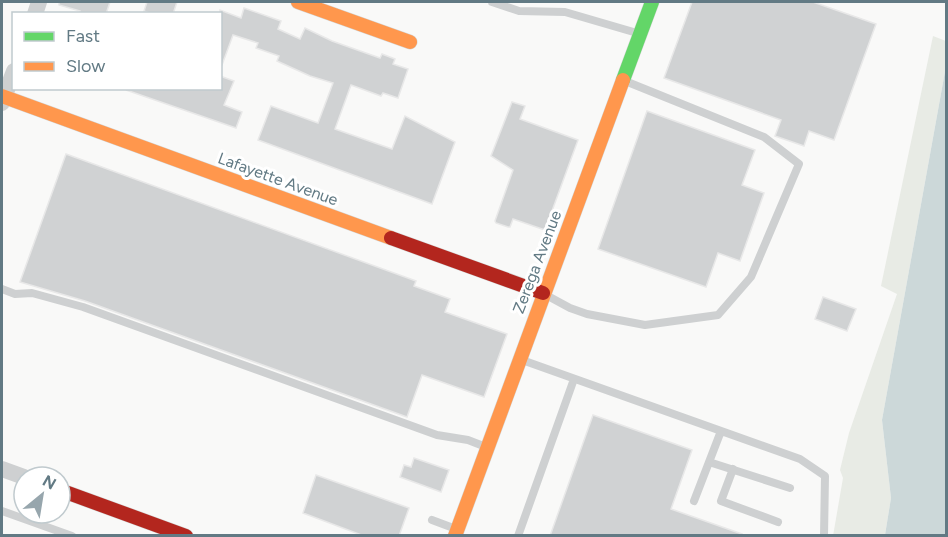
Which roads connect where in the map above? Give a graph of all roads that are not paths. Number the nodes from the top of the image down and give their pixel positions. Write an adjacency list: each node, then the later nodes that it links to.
1 (298, 2): 5 (street)
2 (492, 2): 4 (lane)
3 (652, 2): 4 (street, Zerega Avenue)
4 (640, 34): 7 (street, Zerega Avenue)
5 (410, 42)
6 (12, 76): 8 (street)
7 (623, 80): 10 (street, Zerega Avenue); 10 (lane)
8 (2, 99): 10 (street, Lafayette Avenue)
9 (2, 289): 14 (lane)
10 (543, 294): 11 (street, Zerega Avenue)
11 (519, 359): 12 (lane); 14 (street, Zerega Avenue)
12 (574, 379): 13 (lane); 26 (lane)
13 (721, 431): 15 (lane); 27 (lane)
14 (487, 447): 23 (street, Zerega Avenue)
15 (709, 462): 16 (lane); 19 (lane)
16 (733, 469): 17 (lane); 22 (lane)
17 (790, 488)
18 (72, 494): 25 (street)
19 (694, 501)
20 (2, 511): 24 (lane)
21 (432, 520): 23 (lane)
22 (778, 522)
23 (456, 532)
24 (72, 536)
25 (186, 536)
26 (518, 536)
27 (824, 536)

